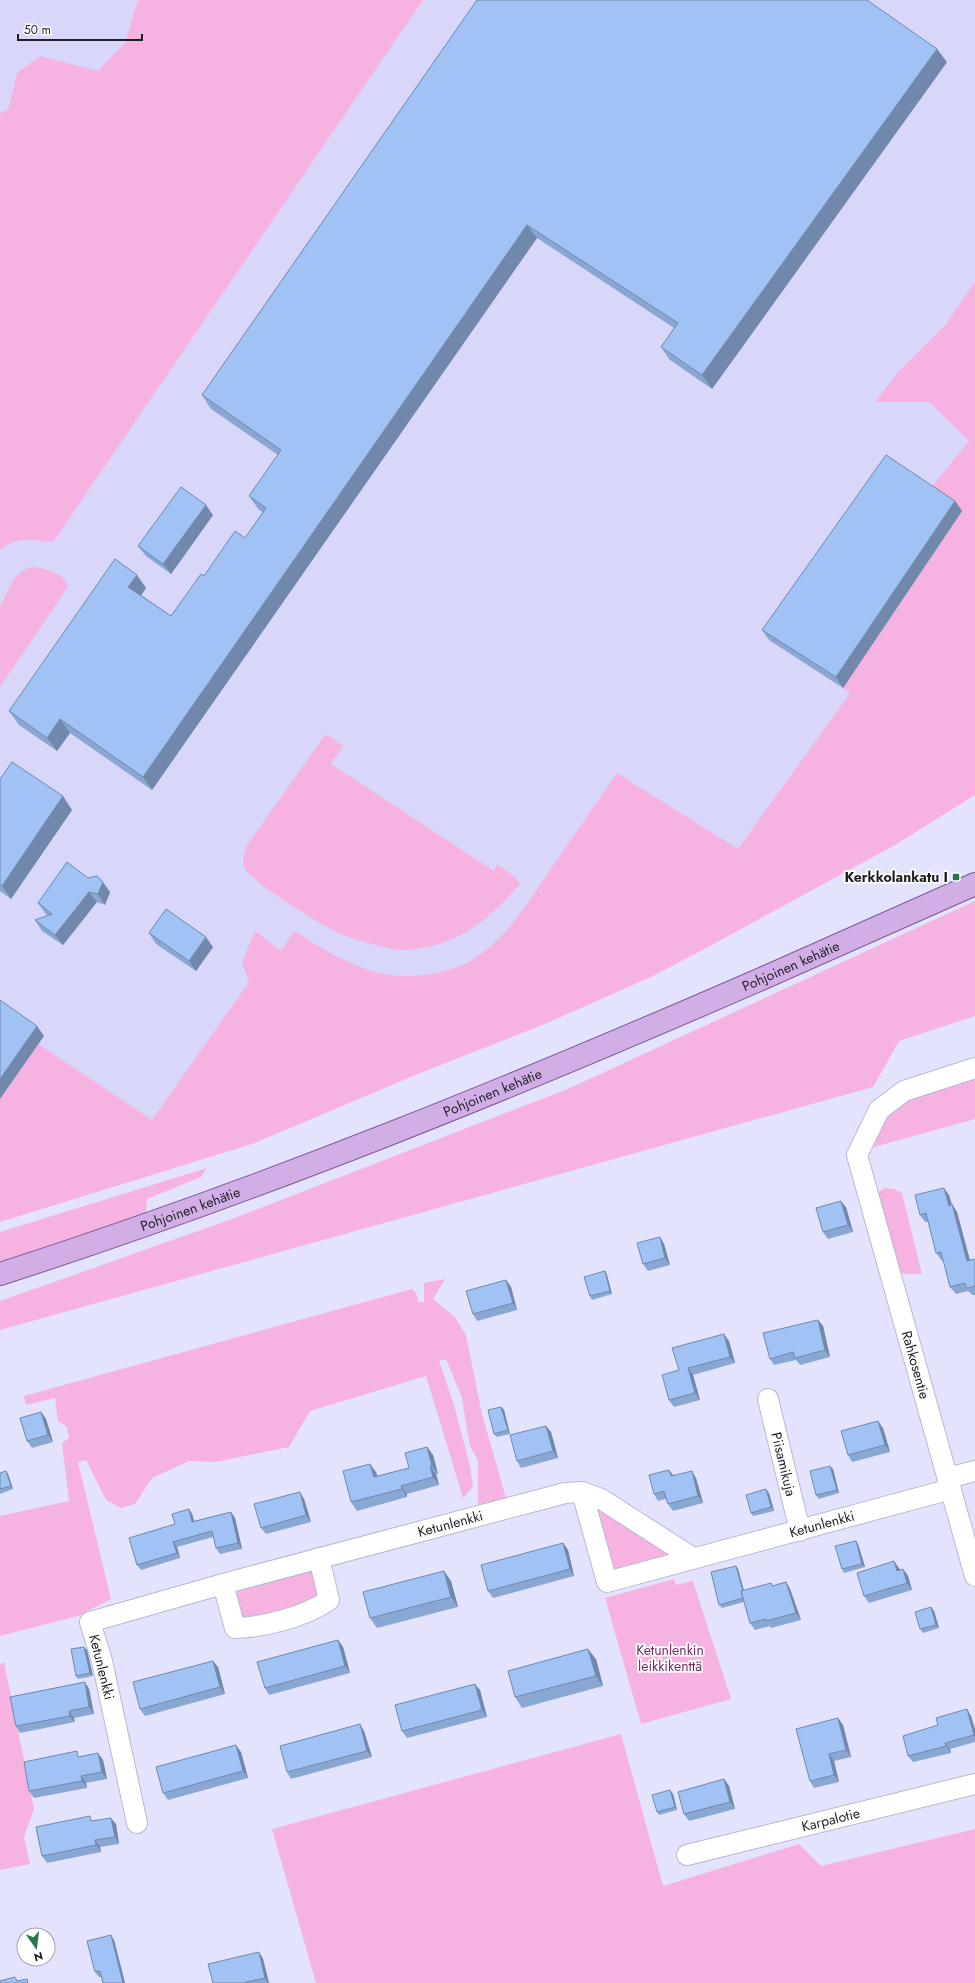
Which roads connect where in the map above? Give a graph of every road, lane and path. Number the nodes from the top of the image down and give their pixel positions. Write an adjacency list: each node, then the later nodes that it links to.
1 (975, 884): 3 (main road, Pohjoinen kehätie)
2 (975, 1068): 6 (street, Rahkosentie)
3 (0, 1274)
4 (768, 1399): 8 (street, Piisamikuja)
5 (975, 1471): 6 (street, Ketunlenkki)
6 (949, 1484): 8 (street, Ketunlenkki); 11 (street, Rahkosentie)
7 (582, 1492): 9 (street, Ketunlenkki); 10 (street, Ketunlenkki); 10 (street, Ketunlenkki)
8 (800, 1530): 10 (street, Ketunlenkki)
9 (319, 1558): 12 (street, Ketunlenkki); 12 (street)
10 (693, 1558)
11 (975, 1576)
12 (223, 1584): 14 (street, Ketunlenkki)
13 (975, 1784): 15 (street, Karpalotie)
14 (137, 1822)
15 (687, 1855)

